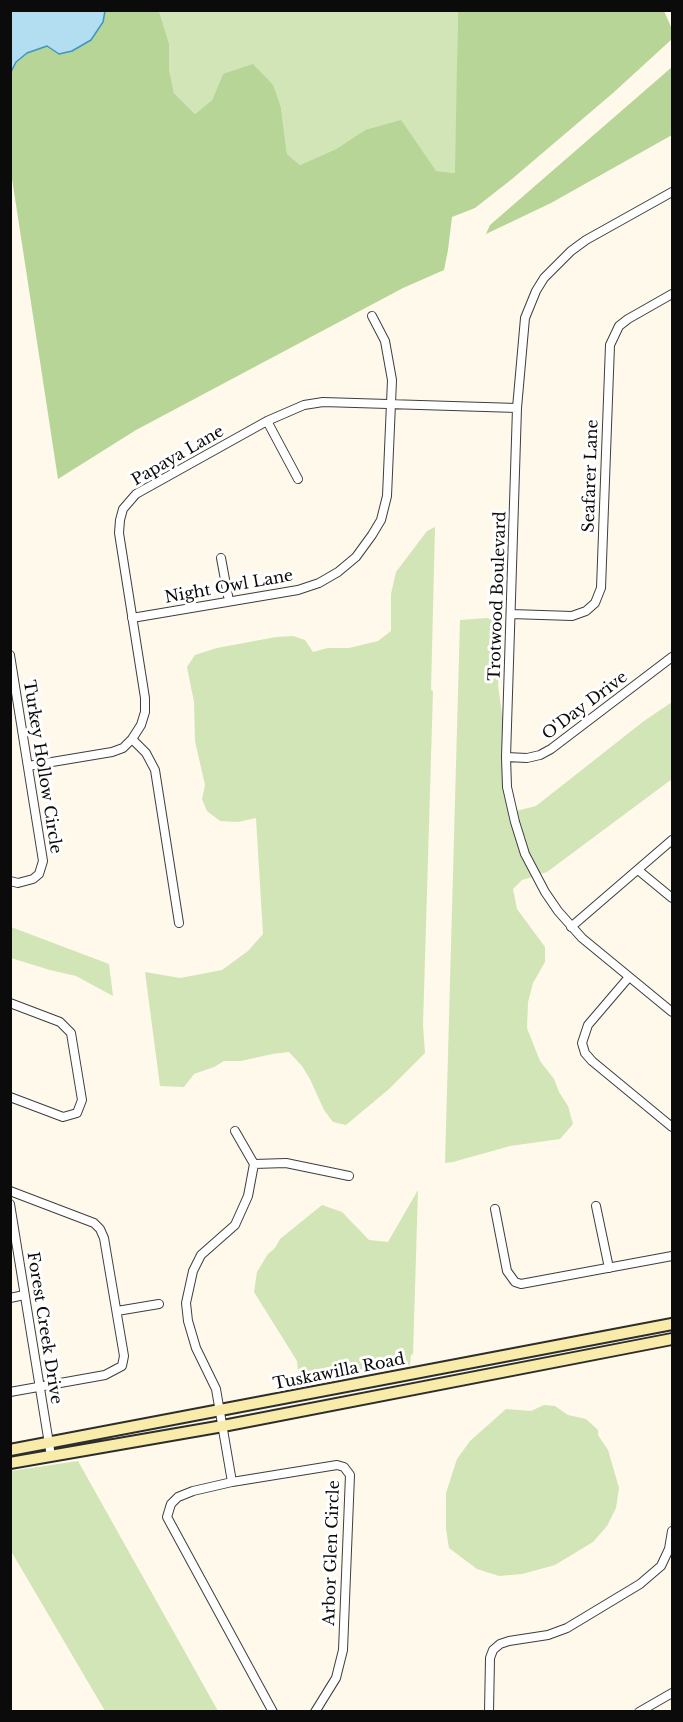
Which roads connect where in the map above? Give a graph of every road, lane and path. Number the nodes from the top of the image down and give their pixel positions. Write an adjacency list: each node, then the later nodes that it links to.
1 (672, 192): 5 (street, Trotwood Boulevard)
2 (672, 294): 10 (street, Seafarer Lane)
3 (372, 316): 4 (street, Night Owl Lane)
4 (392, 404): 5 (street, Papaya Lane); 6 (street, Papaya Lane); 9 (street, Night Owl Lane)
5 (517, 408): 10 (street, Trotwood Boulevard)
6 (267, 421): 7 (street); 11 (street, Papaya Lane)
7 (298, 479)
8 (221, 558): 9 (street)
9 (229, 601): 11 (street, Night Owl Lane)
10 (511, 614): 15 (street, Trotwood Boulevard)
11 (132, 618): 14 (street, Papaya Lane)
12 (10, 655): 16 (street, Turkey Hollow Circle)
13 (672, 657): 15 (street, O'Day Drive)
14 (132, 739): 16 (street); 21 (street)
15 (506, 757): 22 (street, Trotwood Boulevard)
16 (28, 766): 19 (street, Turkey Hollow Circle)
17 (672, 840): 18 (street)
18 (638, 870): 20 (street); 22 (street)
19 (10, 881)
20 (672, 898)
21 (179, 923)
22 (572, 927): 23 (street, Trotwood Boulevard)
23 (629, 977): 25 (street, Trotwood Boulevard); 27 (street)
24 (10, 1003): 26 (street)
25 (672, 1012)
26 (10, 1097)
27 (672, 1127)
28 (235, 1131): 29 (street)
29 (254, 1164): 30 (street); 45 (street)
30 (349, 1176)
31 (10, 1191): 40 (street)
32 (10, 1204): 37 (street, Forest Creek Drive)
33 (596, 1206): 36 (street)
34 (495, 1209): 36 (street)
35 (672, 1256): 36 (street)
36 (609, 1268)
37 (24, 1295): 38 (street); 43 (street, Forest Creek Drive)
38 (10, 1298)
39 (159, 1304): 40 (street)
40 (117, 1311): 43 (street)
41 (672, 1324): 45 (main road, Tuskawilla Road)
42 (672, 1339): 46 (main road, Tuskawilla Road)
43 (39, 1387): 44 (street); 47 (street, Forest Creek Drive)
44 (10, 1392)
45 (221, 1410): 46 (street); 47 (main road, Tuskawilla Road)
46 (223, 1426): 49 (main road, Tuskawilla Road); 51 (street)
47 (49, 1443): 48 (main road, Tuskawilla Road); 49 (street, Forest Creek Drive)
48 (10, 1450)
49 (51, 1456): 50 (main road, Tuskawilla Road)
50 (10, 1463)
51 (232, 1482): 54 (street, Arbor Glen Circle); 55 (street, Arbor Glen Circle)
52 (672, 1531): 56 (street)
53 (672, 1693): 57 (street)
54 (273, 1712)
55 (315, 1712)
56 (489, 1712)
57 (639, 1712)

